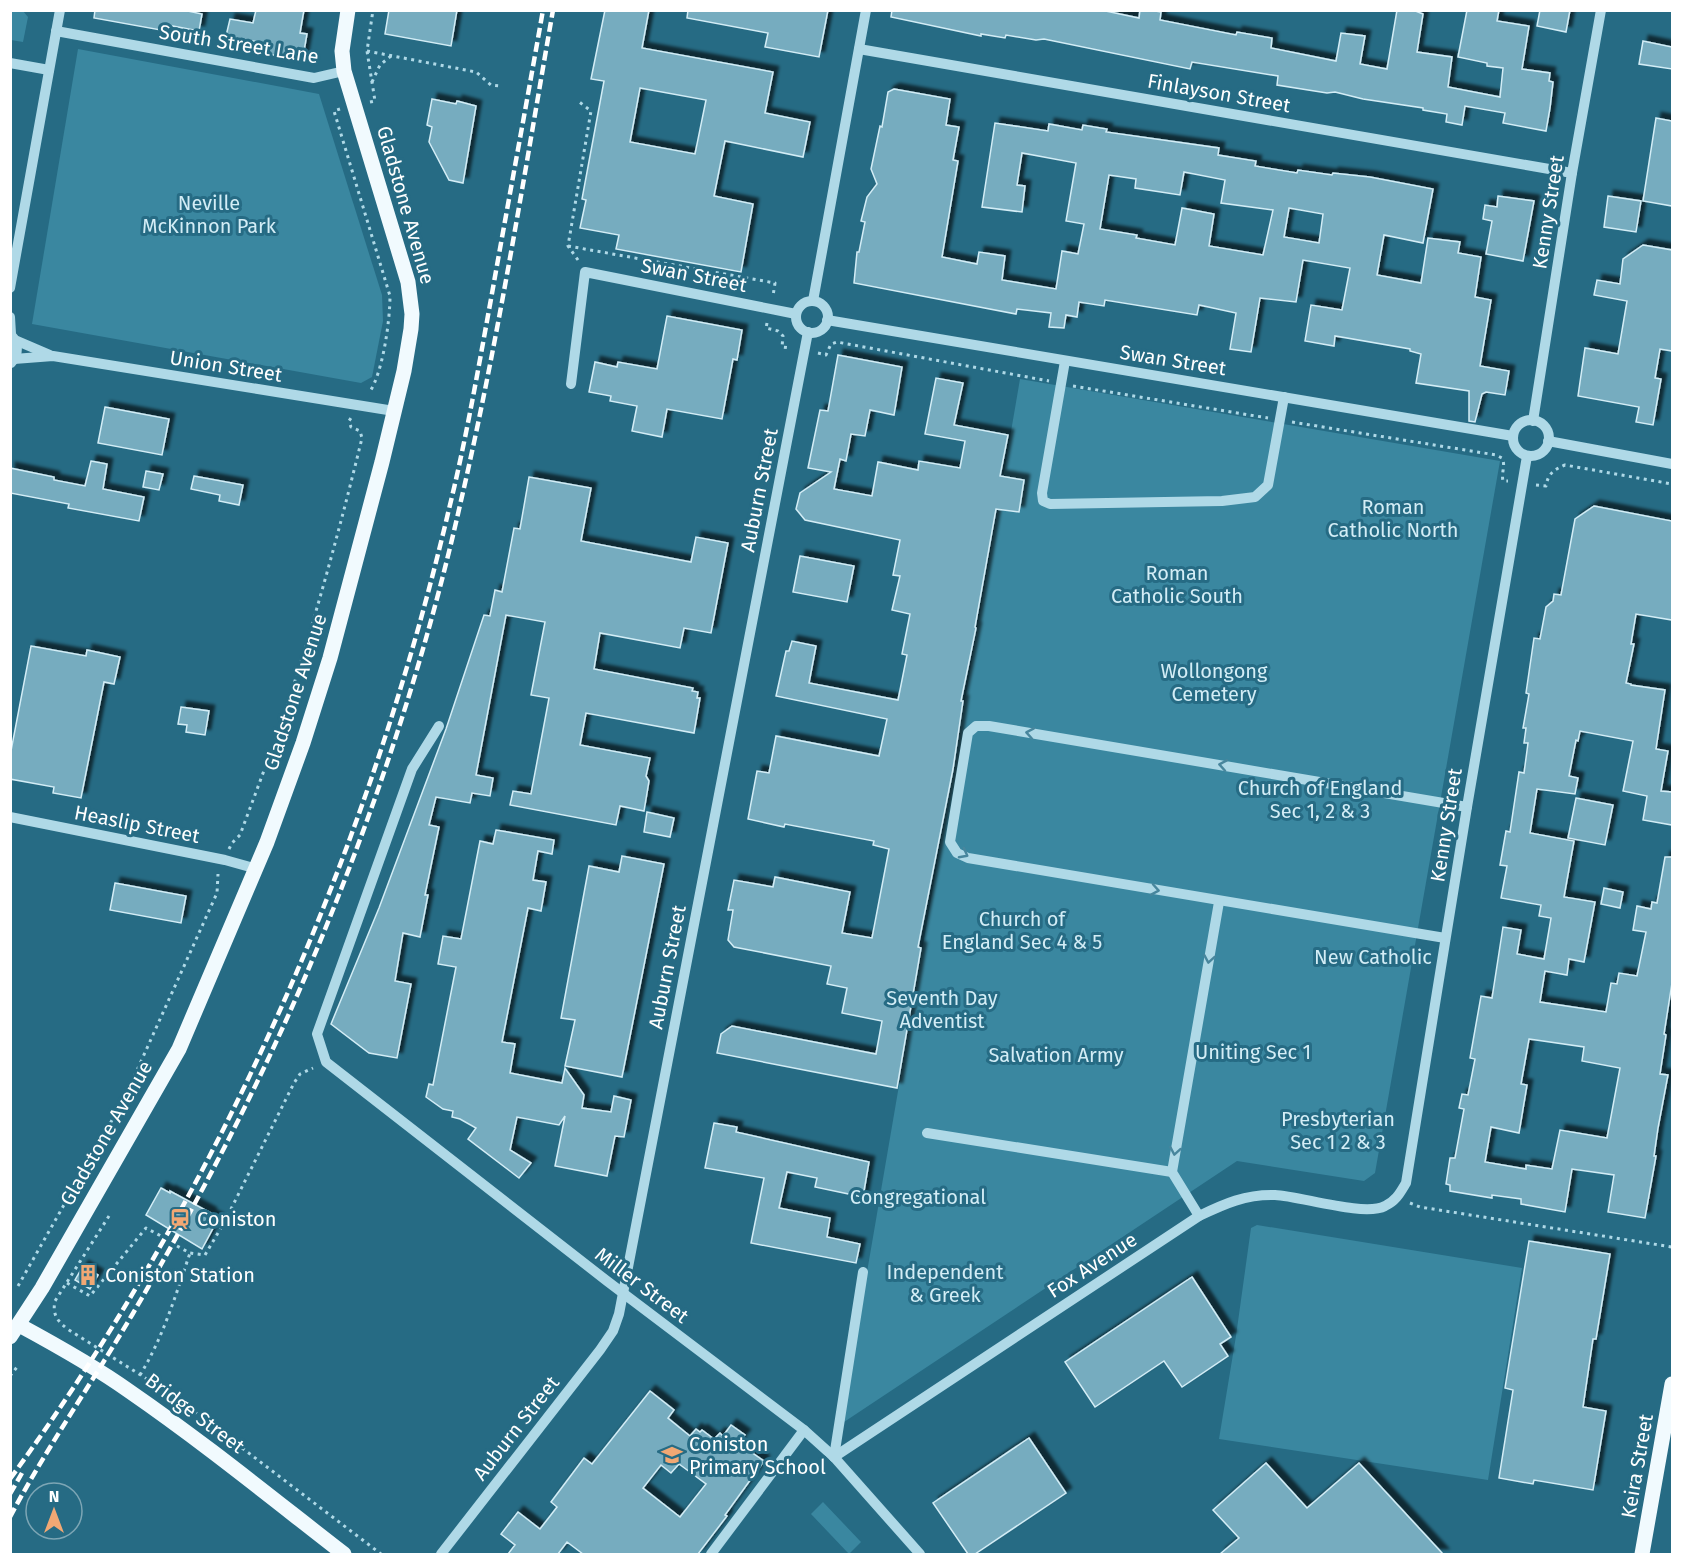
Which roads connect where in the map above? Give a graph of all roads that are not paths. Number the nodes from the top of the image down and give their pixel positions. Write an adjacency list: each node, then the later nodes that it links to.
1 (60, 10): 5 (street)
2 (348, 10): 9 (main road, Gladstone Avenue)
3 (866, 10): 6 (street)
4 (1601, 10): 10 (street, Kenny Street)
5 (56, 31): 8 (street); 9 (street, South Street Lane)
6 (859, 48): 10 (street, Finlayson Street); 12 (street)
7 (10, 63): 8 (street)
8 (49, 70): 11 (street)
9 (344, 71): 23 (main road, Gladstone Avenue)
10 (1572, 172): 24 (street, Kenny Street)
11 (10, 288)
12 (813, 301): 13 (street); 15 (street)
13 (796, 314): 16 (street); 21 (street, Swan Street)
14 (10, 317): 17 (street)
15 (827, 320): 16 (street); 20 (street, Swan Street)
16 (808, 332): 40 (street, Auburn Street)
17 (12, 336): 18 (street, Union Street); 19 (street)
18 (53, 356): 19 (street, Union Street); 23 (street, Union Street)
19 (12, 361)
20 (1065, 361): 22 (street, Swan Street); 22 (street)
21 (571, 384)
22 (1284, 397): 25 (street, Swan Street)
23 (394, 411): 32 (main road, Gladstone Avenue)
24 (1533, 421): 25 (street); 26 (street)
25 (1513, 435): 27 (street)
26 (1548, 441): 27 (street); 28 (street)
27 (1527, 456): 30 (street, Kenny Street)
28 (1672, 464)
29 (440, 726): 40 (street, Miller Street)
30 (1467, 807): 33 (street, one-way to 33); 34 (street, Kenny Street)
31 (10, 817): 32 (street, Heaslip Street)
32 (257, 869): 41 (main road, Gladstone Avenue)
33 (1219, 902): 34 (street); 36 (street, one-way to 36)
34 (1445, 939): 37 (street, Kenny Street)
35 (927, 1134): 36 (street)
36 (1172, 1172): 38 (street)
37 (1397, 1198): 38 (street, Fox Avenue)
38 (1199, 1216): 44 (street, Fox Avenue)
39 (863, 1272): 44 (street)
40 (623, 1293): 43 (street, Miller Street); 46 (street, Auburn Street)
41 (13, 1327): 45 (main road, Bridge Street)
42 (1672, 1384): 49 (main road, Keira Street)
43 (804, 1430): 44 (street, Miller Street); 47 (street)
44 (834, 1457): 48 (street, Miller Street)
45 (344, 1554)
46 (441, 1554)
47 (711, 1554)
48 (920, 1554)
49 (1642, 1554)

